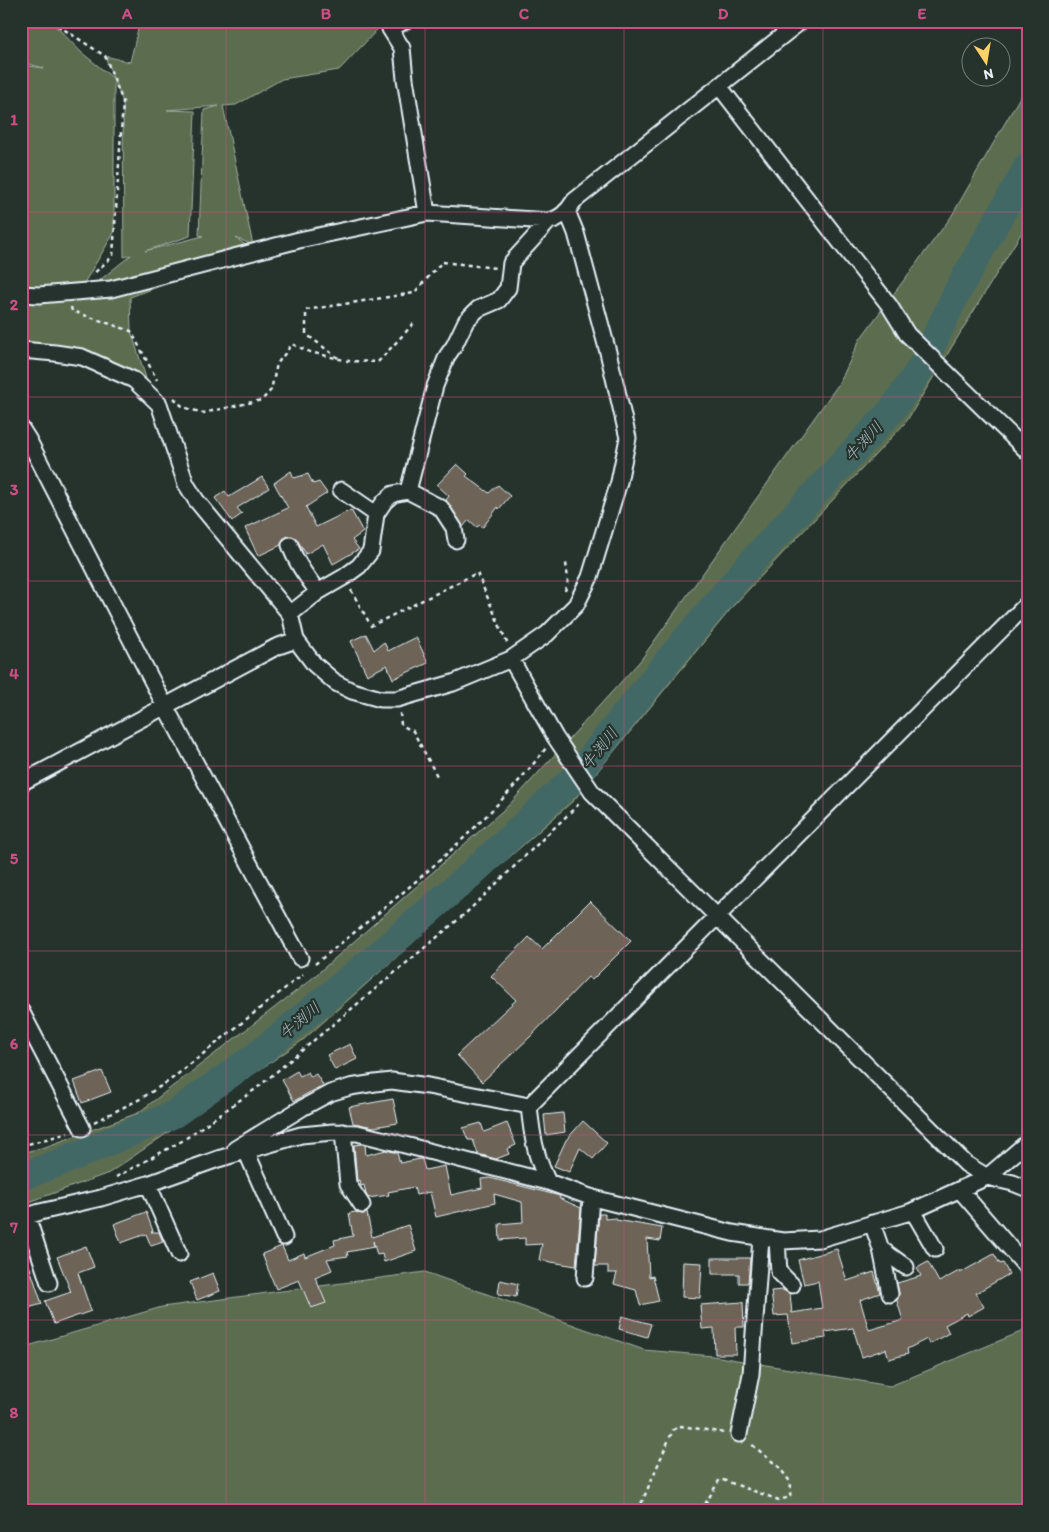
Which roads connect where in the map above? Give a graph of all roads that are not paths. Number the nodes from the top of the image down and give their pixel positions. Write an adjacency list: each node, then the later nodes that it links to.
1 (405, 21): 3 (street)
2 (801, 21): 4 (street)
3 (390, 25): 6 (street)
4 (719, 86): 5 (street); 11 (street)
5 (568, 211): 7 (street); 21 (street)
6 (427, 213): 7 (street); 8 (street)
7 (549, 221): 13 (street)
8 (21, 294)
9 (21, 350): 19 (street)
10 (21, 428): 22 (street)
11 (1028, 452)
12 (341, 490): 14 (street)
13 (408, 491): 14 (street); 15 (street)
14 (376, 514): 17 (street)
15 (456, 540)
16 (290, 545): 17 (street)
17 (318, 592): 19 (street)
18 (1028, 603): 24 (street)
19 (290, 614): 20 (street)
20 (296, 640): 21 (street); 22 (street)
21 (510, 654): 24 (street)
22 (164, 706): 23 (street); 25 (street)
23 (21, 783)
24 (718, 916): 27 (street); 33 (street)
25 (300, 958)
26 (21, 1010): 28 (street)
27 (529, 1106): 32 (street); 34 (street)
28 (82, 1128)
29 (343, 1132): 31 (street); 34 (street); 39 (street)
30 (1028, 1142): 33 (street)
31 (246, 1151): 32 (street); 43 (street)
32 (218, 1160): 35 (street)
33 (987, 1177): 36 (street); 37 (street)
34 (548, 1182): 38 (street)
35 (148, 1184): 41 (street); 48 (street)
36 (1028, 1189)
37 (960, 1190): 40 (street); 50 (street)
38 (591, 1197): 44 (street); 51 (street)
39 (362, 1205)
40 (913, 1211): 42 (street); 47 (street)
41 (24, 1217): 52 (street)
42 (872, 1223): 45 (street); 46 (street)
43 (284, 1237)
44 (761, 1238): 45 (street); 55 (street)
45 (778, 1240): 53 (street)
46 (881, 1249): 49 (street); 54 (street)
47 (935, 1249)
48 (179, 1254)
49 (906, 1267)
50 (1028, 1269)
51 (585, 1278)
52 (49, 1283)
53 (792, 1285)
54 (890, 1294)
55 (739, 1434)

